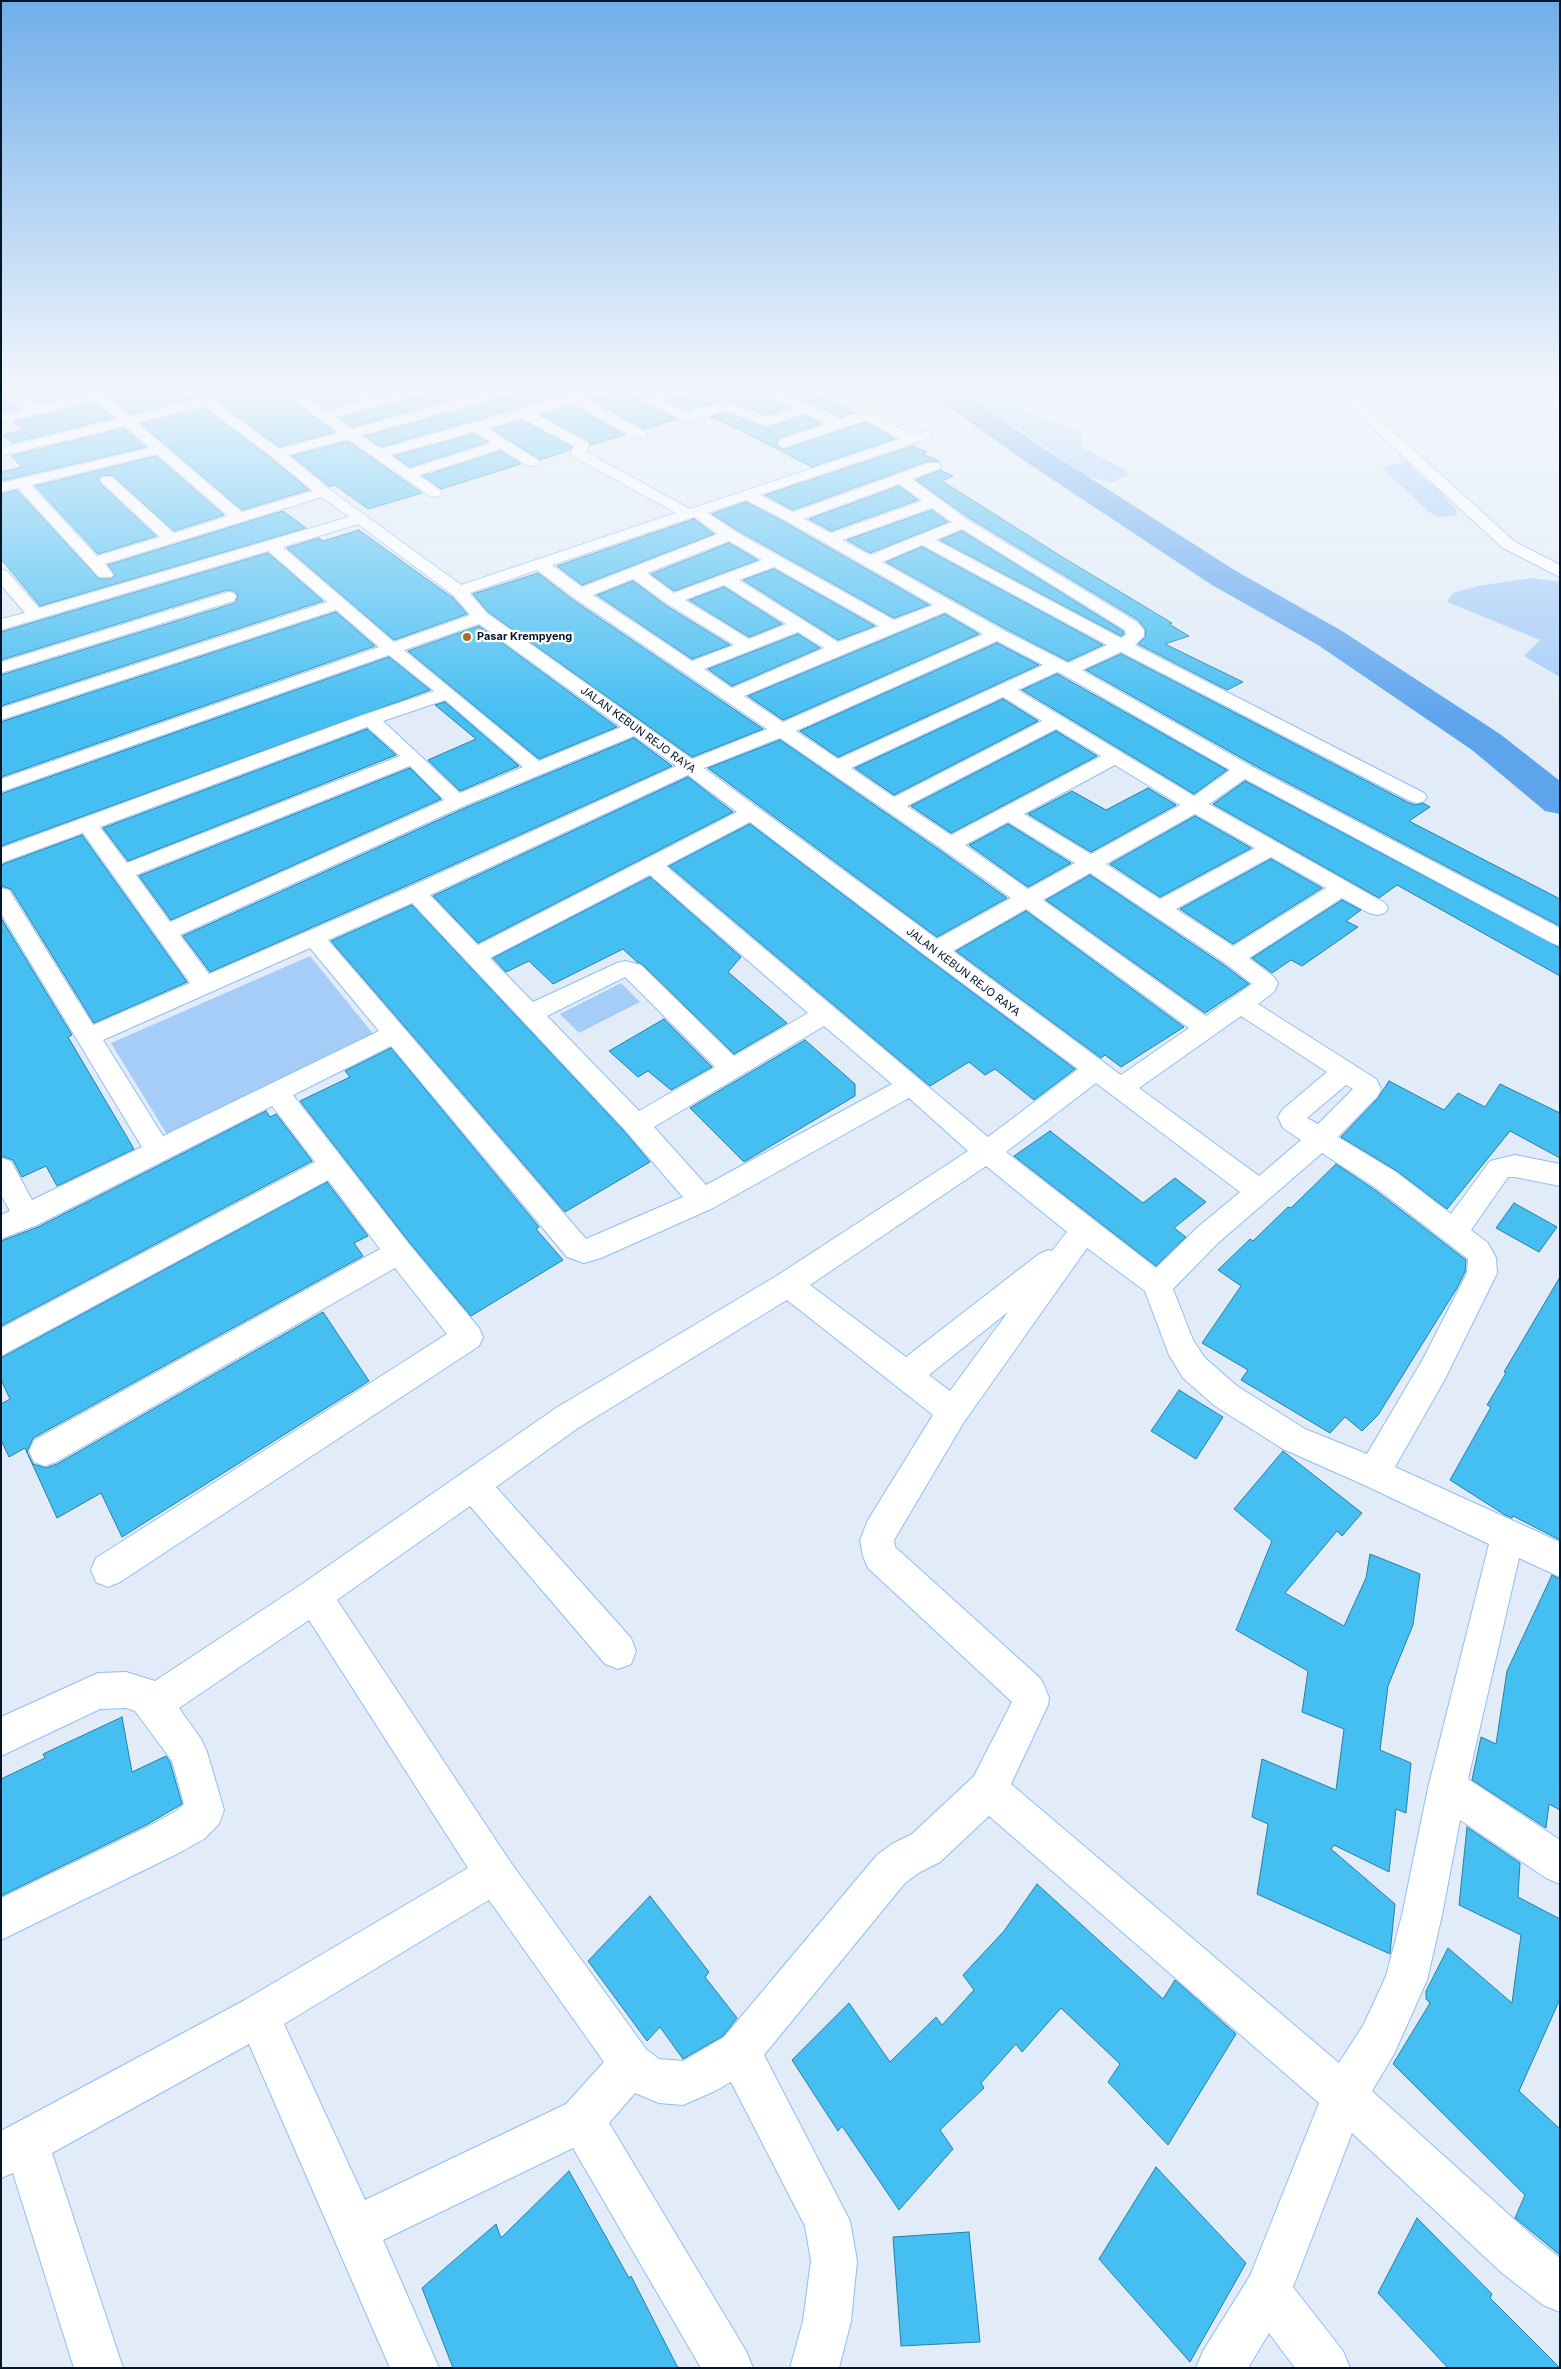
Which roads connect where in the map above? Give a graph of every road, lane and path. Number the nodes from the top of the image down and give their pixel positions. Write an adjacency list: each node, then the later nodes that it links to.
1 (33, 497): 13 (street)
2 (44, 497): 13 (street)
3 (125, 497): 21 (street)
4 (215, 497): 16 (street)
5 (309, 497): 16 (street)
6 (330, 497): 18 (street, JALAN KEBUN REJO RAYA)
7 (661, 497): 15 (street)
8 (743, 497): 15 (street)
9 (751, 497): 17 (street)
10 (850, 497): 17 (street)
11 (926, 497): 14 (street)
12 (1456, 497): 29 (street)
13 (35, 499): 26 (street)
14 (933, 502): 19 (street); 22 (street)
15 (692, 513): 20 (street); 28 (street)
16 (239, 518): 21 (street)
17 (792, 518): 22 (street)
18 (359, 519): 24 (street); 35 (street, JALAN KEBUN REJO RAYA)
19 (963, 523): 23 (street); 48 (street)
20 (730, 536): 25 (street); 30 (street)
21 (170, 538): 26 (street)
22 (830, 539): 27 (street)
23 (922, 540): 27 (street); 48 (street)
24 (271, 545): 33 (street); 38 (street)
25 (777, 560): 32 (street); 44 (street)
26 (94, 562): 34 (street)
27 (868, 562): 39 (street)
28 (541, 565): 35 (street); 36 (street)
29 (1560, 572)
30 (636, 573): 36 (street); 37 (street)
31 (1, 574): 40 (street)
32 (726, 579): 37 (street); 43 (street)
33 (213, 582): 34 (street); 45 (street); 51 (street)
34 (120, 590): 40 (street)
35 (459, 591): 41 (street, JALAN KEBUN REJO RAYA)
36 (580, 594): 52 (street)
37 (672, 599): 47 (street)
38 (340, 603): 45 (street); 49 (street)
39 (947, 605): 44 (street); 46 (street)
40 (35, 614): 42 (street)
41 (481, 617): 49 (street); 60 (street, JALAN KEBUN REJO RAYA)
42 (1, 625)
43 (800, 625): 47 (street); 50 (street)
44 (892, 626): 50 (street)
45 (263, 628): 57 (street)
46 (997, 634): 53 (street); 61 (street)
47 (746, 645): 52 (street)
48 (1121, 645): 53 (street); 69 (street)
49 (392, 649): 55 (street); 68 (street)
50 (838, 649): 56 (street)
51 (1, 668)
52 (690, 668): 56 (street)
53 (1062, 668): 54 (street); 67 (street)
54 (1005, 690): 59 (street); 65 (street)
55 (448, 693): 58 (street); 66 (street)
56 (731, 695): 61 (street)
57 (3, 711)
58 (370, 720): 63 (street); 75 (street)
59 (1056, 721): 62 (street); 71 (street)
60 (635, 728): 64 (street, JALAN KEBUN REJO RAYA); 66 (street)
61 (782, 730): 64 (street); 65 (street)
62 (1114, 757): 72 (street); 73 (street)
63 (413, 758): 70 (street); 81 (street)
64 (690, 767): 74 (street, JALAN KEBUN REJO RAYA); 83 (street)
65 (837, 767): 71 (street)
66 (538, 769): 70 (street)
67 (1244, 770): 72 (street); 90 (street)
68 (1, 786)
69 (1417, 797)
70 (457, 802): 88 (street)
71 (893, 805): 76 (street)
72 (1195, 805): 77 (street); 79 (street)
73 (1008, 813): 76 (street); 79 (street)
74 (752, 814): 80 (street); 91 (street, JALAN KEBUN REJO RAYA)
75 (88, 825): 78 (street); 81 (street)
76 (950, 844): 85 (street)
77 (1271, 848): 82 (street); 87 (street)
78 (1, 856)
79 (1092, 864): 85 (street); 87 (street)
80 (653, 866): 92 (street); 97 (street)
81 (123, 872): 88 (street)
82 (1342, 888): 86 (street); 93 (street)
83 (415, 893): 89 (street); 92 (street)
84 (1, 895): 100 (street)
85 (1025, 898): 91 (street); 98 (street)
86 (1378, 908)
87 (1158, 909): 93 (street)
88 (165, 933): 94 (street)
89 (313, 937): 94 (street); 99 (street)
90 (1560, 938)
91 (934, 951): 102 (street, JALAN KEBUN REJO RAYA)
92 (475, 956): 96 (street)
93 (1233, 957): 95 (street)
94 (204, 985): 100 (street)
95 (1240, 1003): 98 (street); 103 (street)
96 (530, 1014): 101 (street); 107 (street)
97 (825, 1014): 101 (street); 104 (street)
98 (1205, 1027): 105 (street)
99 (395, 1034): 106 (street); 115 (street)
100 (88, 1037): 109 (street)
101 (732, 1069): 107 (street)
102 (1095, 1070): 105 (street, JALAN KEBUN REJO RAYA); 110 (street)
103 (1345, 1071): 108 (street); 108 (street)
104 (911, 1084): 110 (street); 115 (street)
105 (1121, 1088): 114 (street, JALAN KEBUN REJO RAYA)
106 (277, 1093): 109 (street); 111 (street)
107 (636, 1125): 115 (street)
108 (1320, 1139): 114 (street); 118 (street)
109 (158, 1150): 116 (street)
110 (987, 1152): 119 (street); 122 (street)
111 (332, 1165): 120 (street); 123 (street)
112 (1, 1169): 116 (street)
113 (1560, 1175): 118 (street)
114 (1259, 1191): 121 (street)
115 (703, 1200)
116 (27, 1217): 117 (street)
117 (1, 1228)
118 (1454, 1232): 127 (street)
119 (1079, 1236): 121 (street); 124 (street); 125 (street)
120 (399, 1252): 126 (street); 131 (street)
121 (1156, 1282): 127 (street)
122 (788, 1284): 124 (street); 128 (street)
123 (1, 1343)
124 (907, 1374): 125 (street)
125 (953, 1412): 137 (street)
126 (45, 1452)
127 (1374, 1473): 129 (street)
128 (472, 1484): 132 (street); 133 (street)
129 (1508, 1535): 130 (street); 136 (street)
130 (1560, 1560)
131 (108, 1570)
132 (314, 1596): 134 (street); 139 (street)
133 (618, 1651)
134 (153, 1704): 135 (street); 140 (street)
135 (1, 1737)
136 (1447, 1788): 138 (street); 144 (street)
137 (988, 1790): 142 (street); 144 (street)
138 (1560, 1864)
139 (495, 1874): 141 (street); 143 (street)
140 (1, 1920)
141 (258, 2016): 146 (street); 147 (street)
142 (739, 2052): 143 (street); 153 (street)
143 (630, 2064): 145 (street)
144 (1344, 2096): 148 (street); 149 (street)
145 (582, 2120): 147 (street); 152 (street)
146 (13, 2149): 150 (street)
147 (355, 2229): 151 (street)
148 (1560, 2288)
149 (1267, 2292): 154 (street); 155 (street)
150 (95, 2366)
151 (415, 2368)
152 (729, 2368)
153 (814, 2368)
154 (1220, 2368)
155 (1326, 2368)

